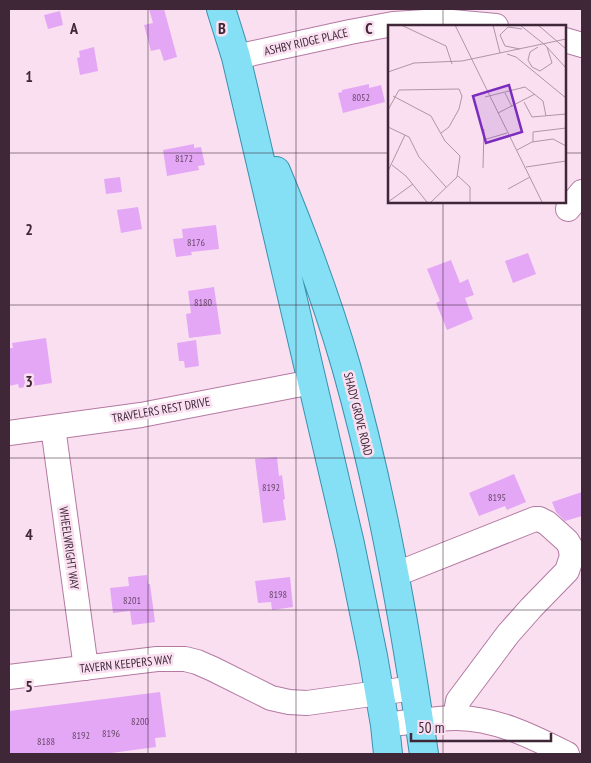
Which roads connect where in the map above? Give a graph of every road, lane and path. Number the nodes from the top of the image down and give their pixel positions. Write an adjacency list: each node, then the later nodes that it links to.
1 (221, 9): 5 (main road, SHADY GROVE ROAD)
2 (485, 25): 5 (street, ASHBY RIDGE PLACE)
3 (566, 40): 4 (street)
4 (582, 45)
5 (236, 57): 6 (main road, SHADY GROVE ROAD)
6 (242, 88): 7 (main road, SHADY GROVE ROAD); 10 (main road, SHADY GROVE ROAD)
7 (312, 382): 8 (street, TRAVELERS REST DRIVE); 14 (main road, SHADY GROVE ROAD)
8 (53, 428): 9 (street, TRAVELERS REST DRIVE); 11 (street, WHEELWRIGHT WAY)
9 (9, 433)
10 (394, 575): 13 (main road, SHADY GROVE ROAD); 15 (street)
11 (86, 668): 12 (street, TAVERN KEEPERS WAY); 14 (street, TAVERN KEEPERS WAY)
12 (9, 677)
13 (414, 688): 14 (street, TAVERN KEEPERS WAY); 16 (main road, SHADY GROVE ROAD)
14 (379, 693): 17 (main road, SHADY GROVE ROAD)
15 (455, 718): 16 (street); 20 (street)
16 (419, 721): 17 (street); 19 (main road, SHADY GROVE ROAD)
17 (385, 725): 18 (main road, SHADY GROVE ROAD)
18 (388, 754)
19 (424, 754)
20 (567, 754)

